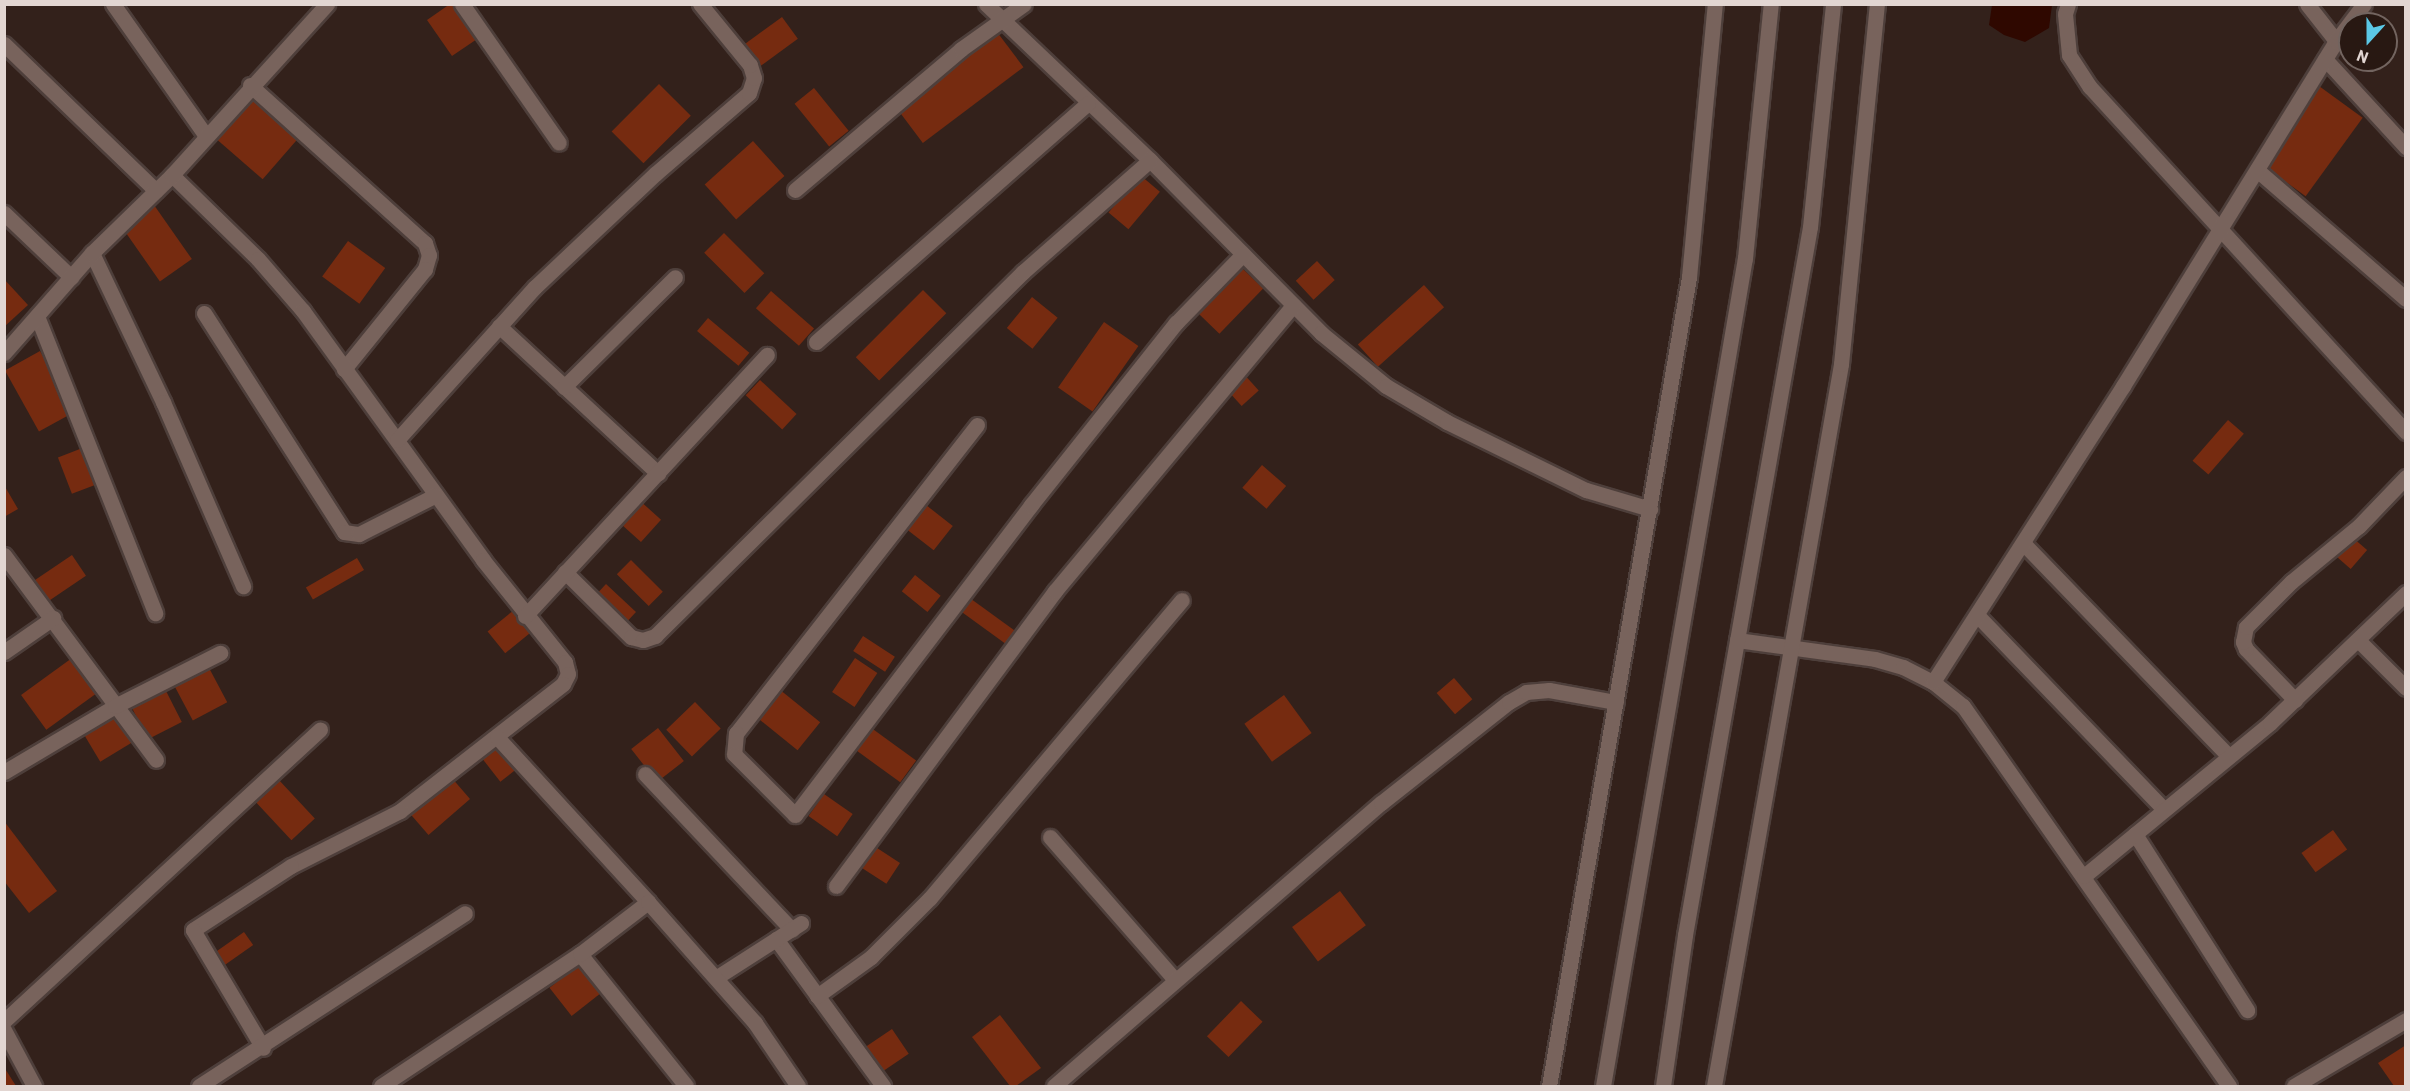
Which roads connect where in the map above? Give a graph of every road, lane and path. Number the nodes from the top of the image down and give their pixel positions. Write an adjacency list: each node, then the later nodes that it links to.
1 (113, 4): 20 (street)
2 (327, 4): 18 (street)
3 (462, 4): 21 (street)
4 (700, 4): 38 (street)
5 (986, 4): 14 (street)
6 (1024, 4): 14 (street)
7 (1715, 4): 50 (street)
8 (1771, 4): 102 (street)
9 (1833, 4): 61 (street)
10 (1876, 4): 63 (street)
11 (2068, 4): 29 (street)
12 (2307, 4): 15 (street)
13 (2364, 4): 15 (street)
14 (1003, 21): 19 (street); 26 (street)
15 (2336, 41): 17 (street)
16 (4, 44): 27 (street)
17 (2325, 59): 22 (street); 24 (street)
18 (250, 86): 20 (street); 42 (street)
19 (1088, 103): 23 (street); 39 (street)
20 (206, 136): 25 (street)
21 (559, 143)
22 (2406, 147)
23 (1150, 160): 31 (street); 53 (street)
24 (2257, 170): 29 (street); 34 (street)
25 (172, 175): 27 (street); 42 (street)
26 (795, 190)
27 (156, 191): 30 (street)
28 (4, 213): 32 (street)
29 (2219, 231): 45 (street); 51 (street)
30 (92, 253): 32 (street); 54 (street)
31 (1243, 254): 35 (street); 44 (street)
32 (71, 277): 37 (street)
33 (675, 277): 43 (street)
34 (2406, 299)
35 (1293, 305): 50 (street); 81 (street)
36 (204, 313): 49 (street)
37 (37, 316): 40 (street); 57 (street)
38 (499, 326): 43 (street); 46 (street)
39 (816, 342)
40 (4, 353)
41 (767, 355): 47 (street)
42 (344, 369): 46 (street)
43 (564, 387): 47 (street)
44 (977, 425)
45 (2406, 432)
46 (397, 440): 49 (street)
47 (658, 473): 53 (street)
48 (2406, 477): 68 (street)
49 (436, 495): 58 (street)
50 (1650, 509): 69 (street)
51 (2023, 543): 59 (street); 73 (street)
52 (4, 555): 60 (street)
53 (565, 573): 58 (street)
54 (243, 586)
55 (2406, 593): 62 (street)
56 (1182, 600): 88 (street)
57 (155, 613)
58 (525, 615): 72 (street)
59 (1977, 615): 66 (street); 77 (street)
60 (53, 618): 64 (street); 70 (street)
61 (1737, 640): 63 (street); 103 (street)
62 (2359, 641): 67 (street); 68 (street)
63 (1790, 649): 66 (street); 104 (street)
64 (4, 652)
65 (220, 653): 70 (street)
66 (1933, 682): 80 (street)
67 (2406, 688)
68 (2295, 700): 73 (street)
69 (1616, 702): 87 (street); 101 (street)
70 (114, 706): 74 (street); 75 (street)
71 (320, 729): 90 (street)
72 (496, 737): 82 (street); 93 (street)
73 (2229, 756): 77 (street)
74 (156, 760)
75 (4, 772)
76 (645, 774): 84 (street)
77 (2164, 809): 78 (street)
78 (2135, 834): 80 (street); 89 (street)
79 (1050, 837): 87 (street)
80 (2084, 876): 105 (street)
81 (836, 886)
82 (648, 902): 85 (street); 86 (street)
83 (465, 913): 93 (street)
84 (776, 939): 86 (street); 88 (street)
85 (580, 954): 96 (street); 97 (street)
86 (717, 977): 98 (street)
87 (1175, 980): 100 (street)
88 (817, 996): 99 (street)
89 (2247, 1010)
90 (4, 1020)
91 (2406, 1020): 106 (street)
92 (4, 1030): 94 (street)
93 (263, 1048): 95 (street)
94 (34, 1086)
95 (199, 1086)
96 (381, 1086)
97 (686, 1086)
98 (798, 1086)
99 (883, 1086)
100 (1053, 1086)
101 (1549, 1086)
102 (1603, 1086)
103 (1663, 1086)
104 (1714, 1086)
105 (2229, 1086)
106 (2294, 1086)

